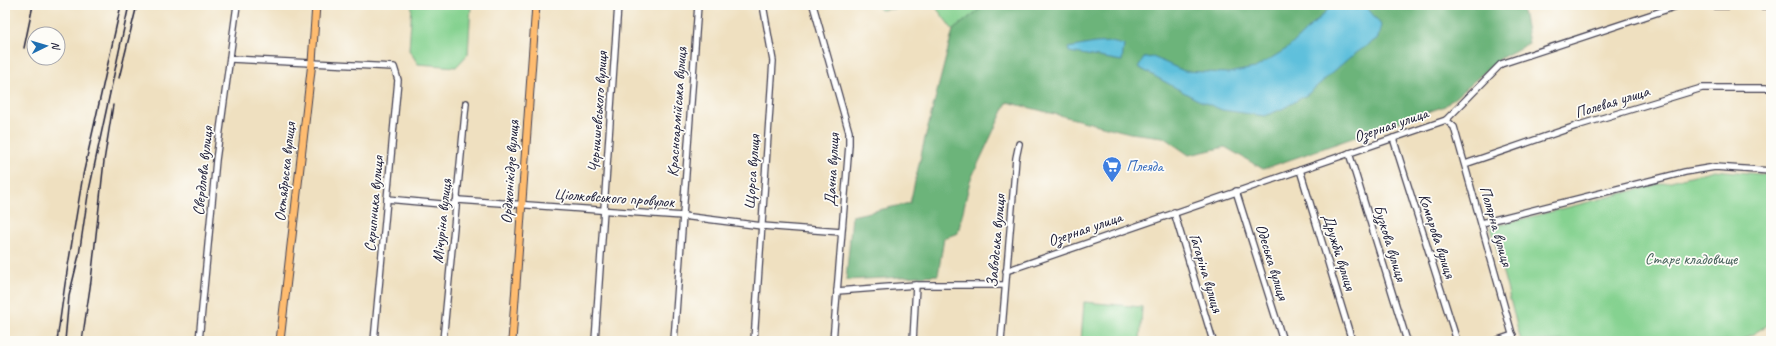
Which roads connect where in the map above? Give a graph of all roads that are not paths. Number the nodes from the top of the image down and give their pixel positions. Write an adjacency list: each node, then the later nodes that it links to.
1 (237, 5): 9 (street, Свердлова вулиця)
2 (316, 5): 10 (main road, Октябрьска вулиця)
3 (536, 5): 23 (main road, Орджонікідзе вулиця)
4 (618, 5): 24 (street, Чернишевського вулиця)
5 (698, 5): 26 (street, Красноармійська вулиця)
6 (763, 5): 28 (street, Щорса вулиця)
7 (814, 5): 29 (street, Дачна вулиця)
8 (1771, 6): 13 (street, Озерная улица)
9 (231, 59): 10 (street); 35 (street, Свердлова вулиця)
10 (312, 62): 21 (street, Скрипника вулиця); 36 (main road, Октябрьска вулиця)
11 (1771, 88): 17 (street, Полевая улица)
12 (466, 103): 22 (street, Мічуріна вулиця)
13 (1446, 120): 14 (street, Озерная улица); 17 (street, Полярна вулиця)
14 (1393, 138): 16 (street, Озерная улица); 50 (street, Комарова вулиця)
15 (1019, 144): 30 (street, Заводська вулиця)
16 (1349, 153): 18 (street, Озерная улица); 49 (street, Бузкова вулиця)
17 (1464, 164): 27 (street, Полярна вулиця)
18 (1300, 170): 20 (street, Озерная улица); 48 (street, Дружби вулиця)
19 (1771, 171): 27 (street)
20 (1236, 191): 25 (street, Озерная улица); 47 (street, Одеська вулиця)
21 (387, 199): 22 (street, Ціолковського провулок); 37 (street, Скрипника вулиця)
22 (458, 200): 23 (street, Ціолковського провулок); 38 (street, Мічуріна вулиця)
23 (522, 204): 24 (street, Ціолковського провулок); 39 (main road, Орджонікідзе вулиця)
24 (604, 210): 26 (street, Ціолковського провулок); 40 (street, Чернишевського вулиця)
25 (1174, 212): 30 (street, Озерная улица); 46 (street, Гагаріна вулиця)
26 (683, 216): 28 (street, Ціолковського провулок); 41 (street, Красноармійська вулиця)
27 (1482, 223): 34 (street, Полярна вулиця)
28 (762, 226): 29 (street, Ціолковського провулок); 42 (street, Щорса вулиця)
29 (841, 232): 33 (street, Дачна вулиця)
30 (1006, 271): 32 (street, Заводська вулиця)
31 (916, 285): 32 (street); 33 (street); 44 (street)
32 (1005, 286): 45 (street, Заводська вулиця)
33 (837, 291): 43 (street, Дачна вулиця)
34 (1514, 338): 51 (street)
35 (199, 341)
36 (280, 341)
37 (374, 341)
38 (443, 341)
39 (512, 341)
40 (595, 341)
41 (674, 341)
42 (754, 341)
43 (833, 341)
44 (912, 341)
45 (1001, 341)
46 (1213, 341)
47 (1283, 341)
48 (1352, 341)
49 (1407, 341)
50 (1457, 341)
51 (1495, 341)

